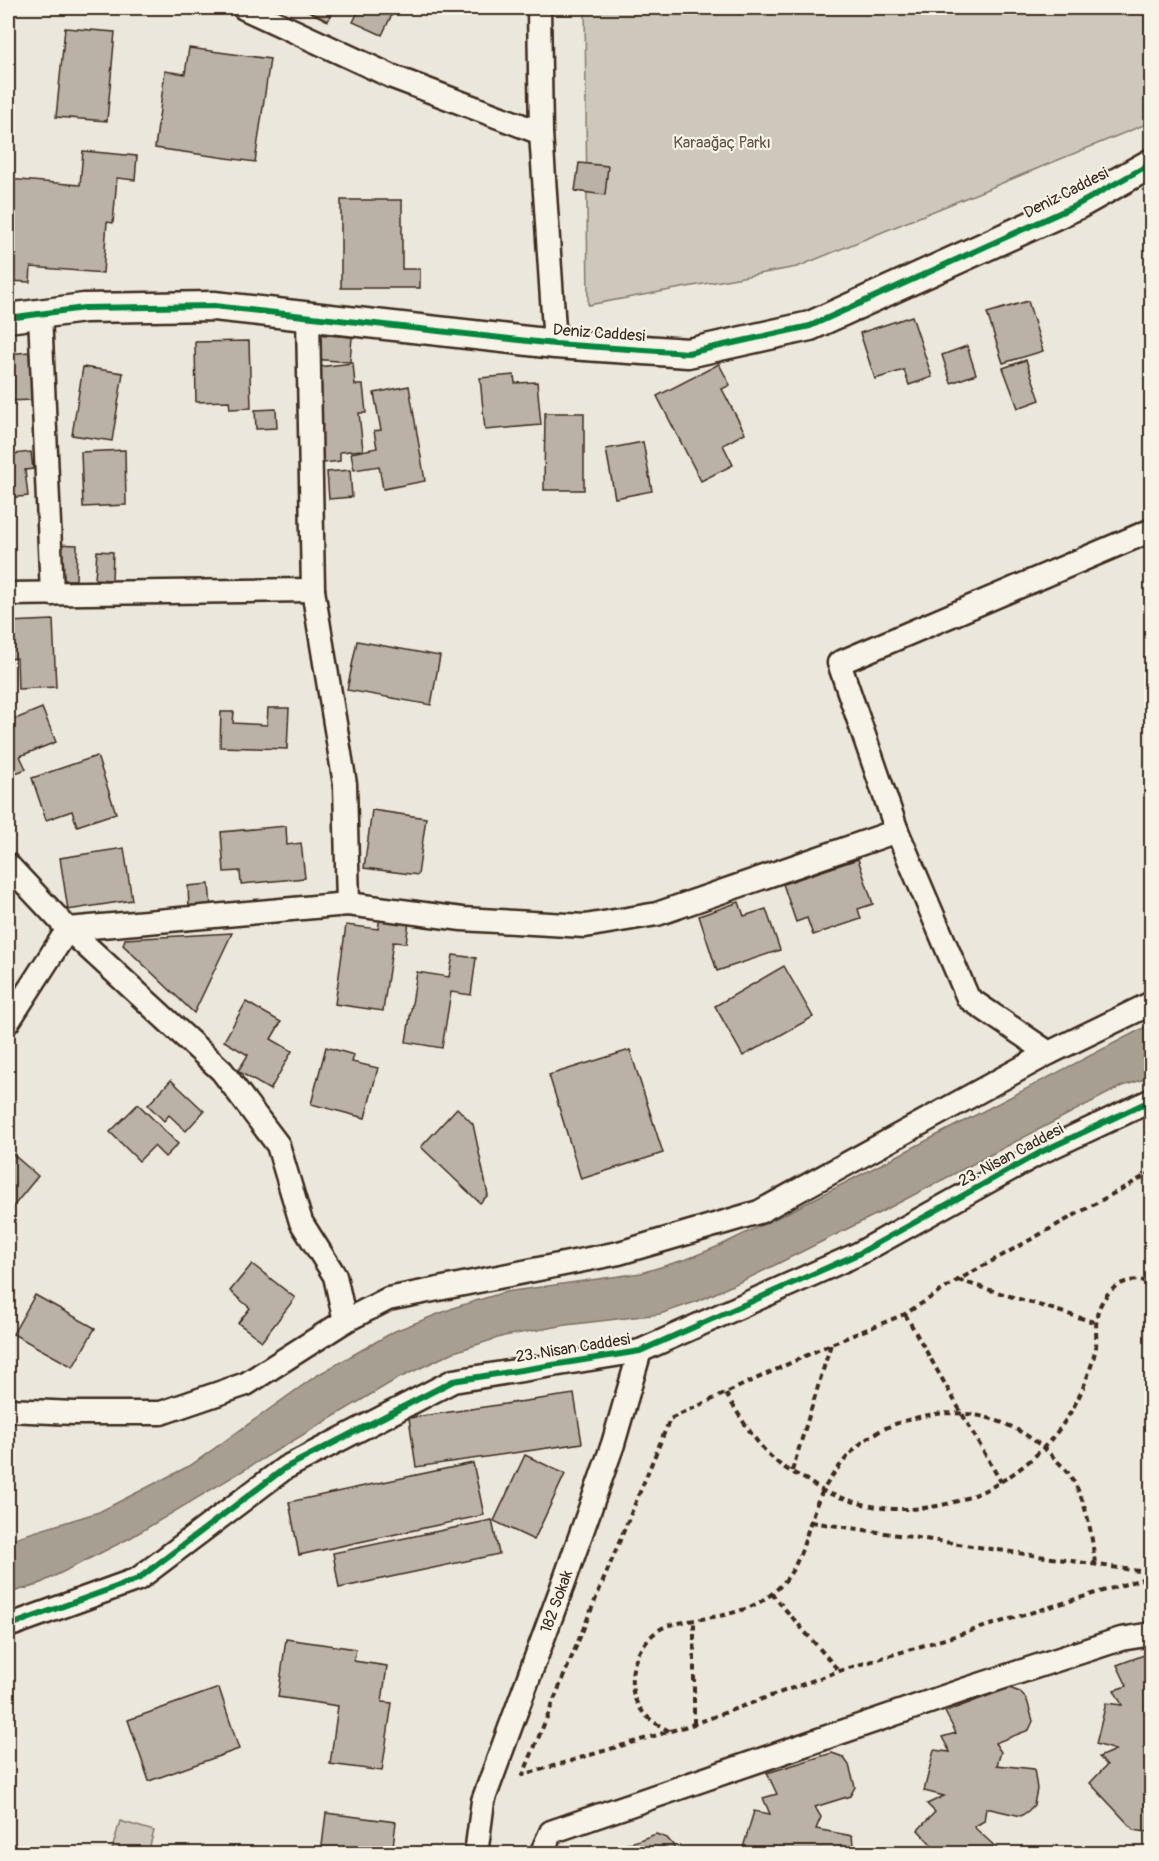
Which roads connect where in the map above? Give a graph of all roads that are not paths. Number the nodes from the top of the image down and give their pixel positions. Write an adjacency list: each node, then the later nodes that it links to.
1 (244, 8): 3 (street)
2 (539, 8): 3 (street)
3 (541, 134): 8 (street)
4 (1152, 163): 8 (street, Deniz Caddesi)
5 (40, 314): 6 (street, Deniz Caddesi); 7 (street, Deniz Caddesi); 12 (street)
6 (308, 316): 8 (street, Deniz Caddesi); 10 (street)
7 (8, 318)
8 (555, 344)
9 (1152, 530): 13 (street)
10 (313, 590): 12 (street); 15 (street)
11 (8, 594): 12 (street)
12 (52, 594)
13 (897, 831): 15 (street); 19 (street)
14 (8, 865): 16 (street)
15 (348, 904): 16 (street)
16 (68, 929): 18 (street); 21 (street)
17 (1152, 1003): 19 (street)
18 (8, 1022)
19 (1049, 1053): 21 (street)
20 (1152, 1100): 22 (street, 23. Nisan Caddesi)
21 (345, 1321): 23 (street)
22 (640, 1351): 24 (street, 23. Nisan Caddesi); 26 (street, 182 Sokak)
23 (8, 1410)
24 (8, 1626)
25 (1152, 1634): 27 (street)
26 (476, 1854)
27 (541, 1854)

